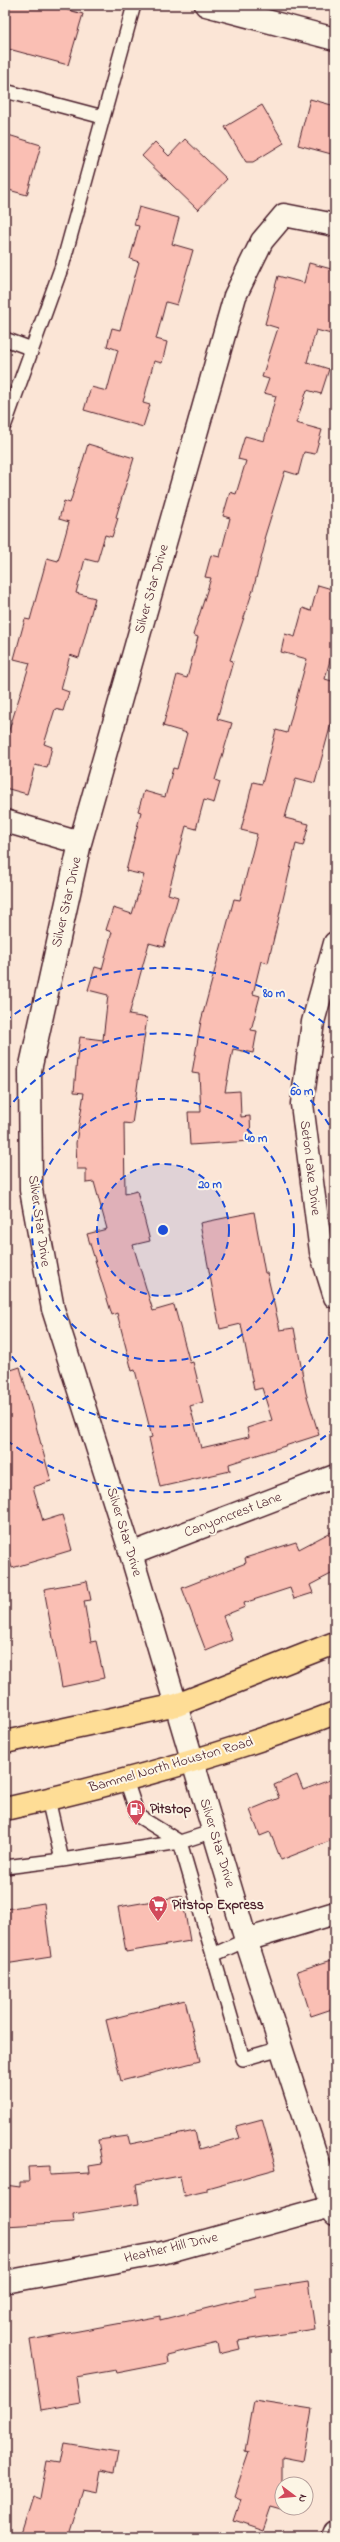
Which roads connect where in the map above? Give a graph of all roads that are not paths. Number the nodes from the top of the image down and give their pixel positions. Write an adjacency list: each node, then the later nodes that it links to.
1 (134, 5): 5 (lane)
2 (206, 5): 3 (street)
3 (335, 39)
4 (5, 92): 5 (lane)
5 (103, 117): 8 (lane)
6 (335, 225): 11 (street, Silver Star Drive)
7 (5, 339): 8 (lane)
8 (32, 349): 9 (lane)
9 (5, 424)
10 (5, 821): 11 (street)
11 (80, 843): 15 (street, Silver Star Drive)
12 (335, 943): 13 (street, Seton Lake Drive)
13 (335, 1297)
14 (335, 1476): 15 (street, Canyoncrest Lane)
15 (131, 1554): 17 (street, Silver Star Drive)
16 (335, 1643): 17 (main road)
17 (177, 1705): 19 (main road); 20 (street, Silver Star Drive)
18 (335, 1713): 20 (main road, Bammel North Houston Road)
19 (5, 1742)
20 (193, 1760): 21 (main road, Bammel North Houston Road); 24 (street, Silver Star Drive)
21 (126, 1780): 22 (main road, Bammel North Houston Road); 25 (lane)
22 (48, 1800): 23 (main road, Bammel North Houston Road); 26 (lane)
23 (5, 1809)
24 (214, 1831): 25 (lane); 29 (street, Silver Star Drive)
25 (180, 1842): 26 (lane); 30 (lane)
26 (62, 1860): 27 (lane)
27 (5, 1867)
28 (335, 1913): 29 (street)
29 (246, 1940): 30 (lane); 31 (street, Silver Star Drive)
30 (213, 1955): 31 (lane)
31 (281, 2048): 32 (street, Silver Star Drive)
32 (334, 2208): 33 (street, Heather Hill Drive)
33 (5, 2282)
34 (335, 2532): 35 (street)
35 (333, 2537)

